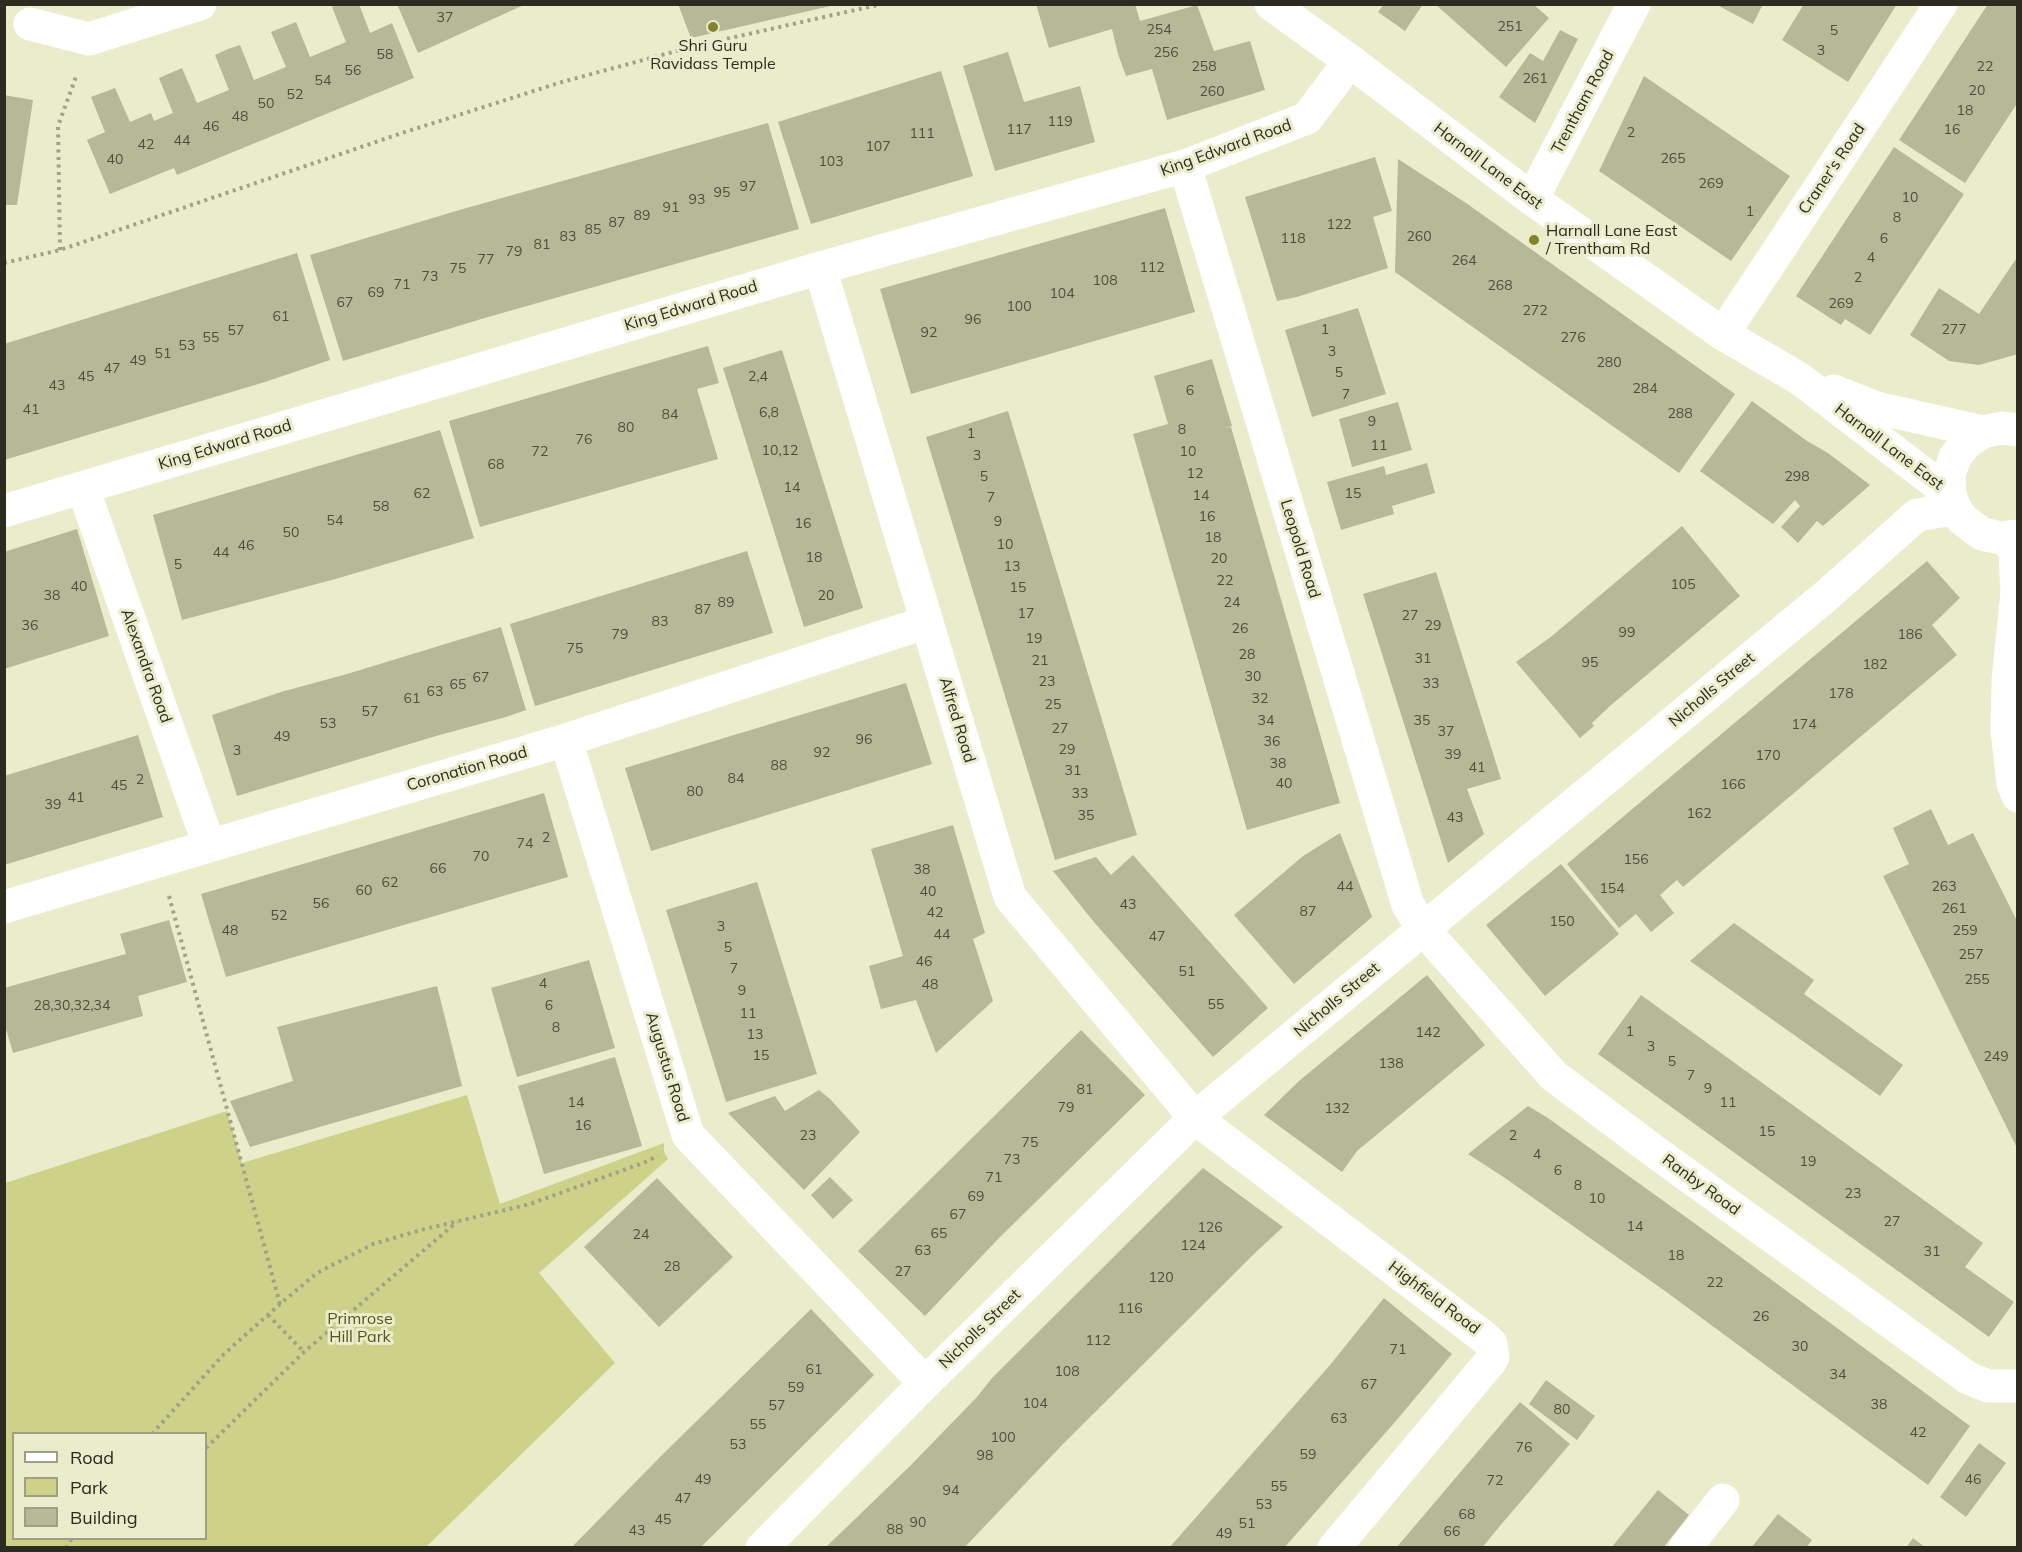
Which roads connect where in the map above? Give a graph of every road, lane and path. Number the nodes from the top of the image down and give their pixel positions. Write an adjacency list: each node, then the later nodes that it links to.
1 (200, 4): 7 (street)
2 (882, 4): 11 (path)
3 (1271, 4): 8 (street, Harnall Lane East)
4 (1634, 4): 10 (street, Trentham Road)
5 (1941, 4): 14 (street, Craner's Road)
6 (30, 24): 7 (street)
7 (89, 39): 11 (path)
8 (1350, 61): 9 (street, King Edward Road); 10 (street, Harnall Lane East)
9 (1185, 166): 13 (street, King Edward Road); 28 (street, Leopold Road)
10 (1532, 199): 14 (street, Harnall Lane East)
11 (60, 250): 12 (path)
12 (4, 263)
13 (820, 268): 18 (street, King Edward Road); 22 (street, Alfred Road)
14 (1723, 334): 15 (street, Harnall Lane East)
15 (1800, 379): 17 (street, Harnall Lane East); 19 (street, Harnall Lane East)
16 (2018, 430): 17 (street, Harnall Lane East)
17 (1983, 432): 19 (street)
18 (83, 488): 20 (street, King Edward Road); 25 (street, Alexandra Road)
19 (1952, 500): 21 (street, Harnall Lane East); 28 (street, Nicholls Street)
20 (4, 511)
21 (2016, 537): 24 (street)
22 (927, 622): 23 (street, Coronation Road); 29 (street, Alfred Road)
23 (566, 740): 25 (street, Coronation Road); 30 (street, Augustus Road)
24 (2018, 796)
25 (209, 845): 26 (street, Coronation Road)
26 (159, 859): 27 (street, Coronation Road); 32 (path)
27 (4, 907)
28 (1423, 929): 29 (street, Nicholls Street); 36 (street, Ranby Road)
29 (1196, 1118): 35 (street, Nicholls Street); 41 (street, Highfield Road)
30 (688, 1135): 31 (path); 35 (street, Augustus Road)
31 (458, 1221): 32 (path); 34 (path)
32 (280, 1304): 33 (path)
33 (268, 1315): 34 (path); 37 (path)
34 (304, 1352): 38 (path)
35 (925, 1383): 40 (street, Nicholls Street)
36 (2018, 1386)
37 (154, 1432)
38 (207, 1447)
39 (1723, 1500): 42 (street)
40 (762, 1548)
41 (1334, 1548)
42 (1685, 1548)

